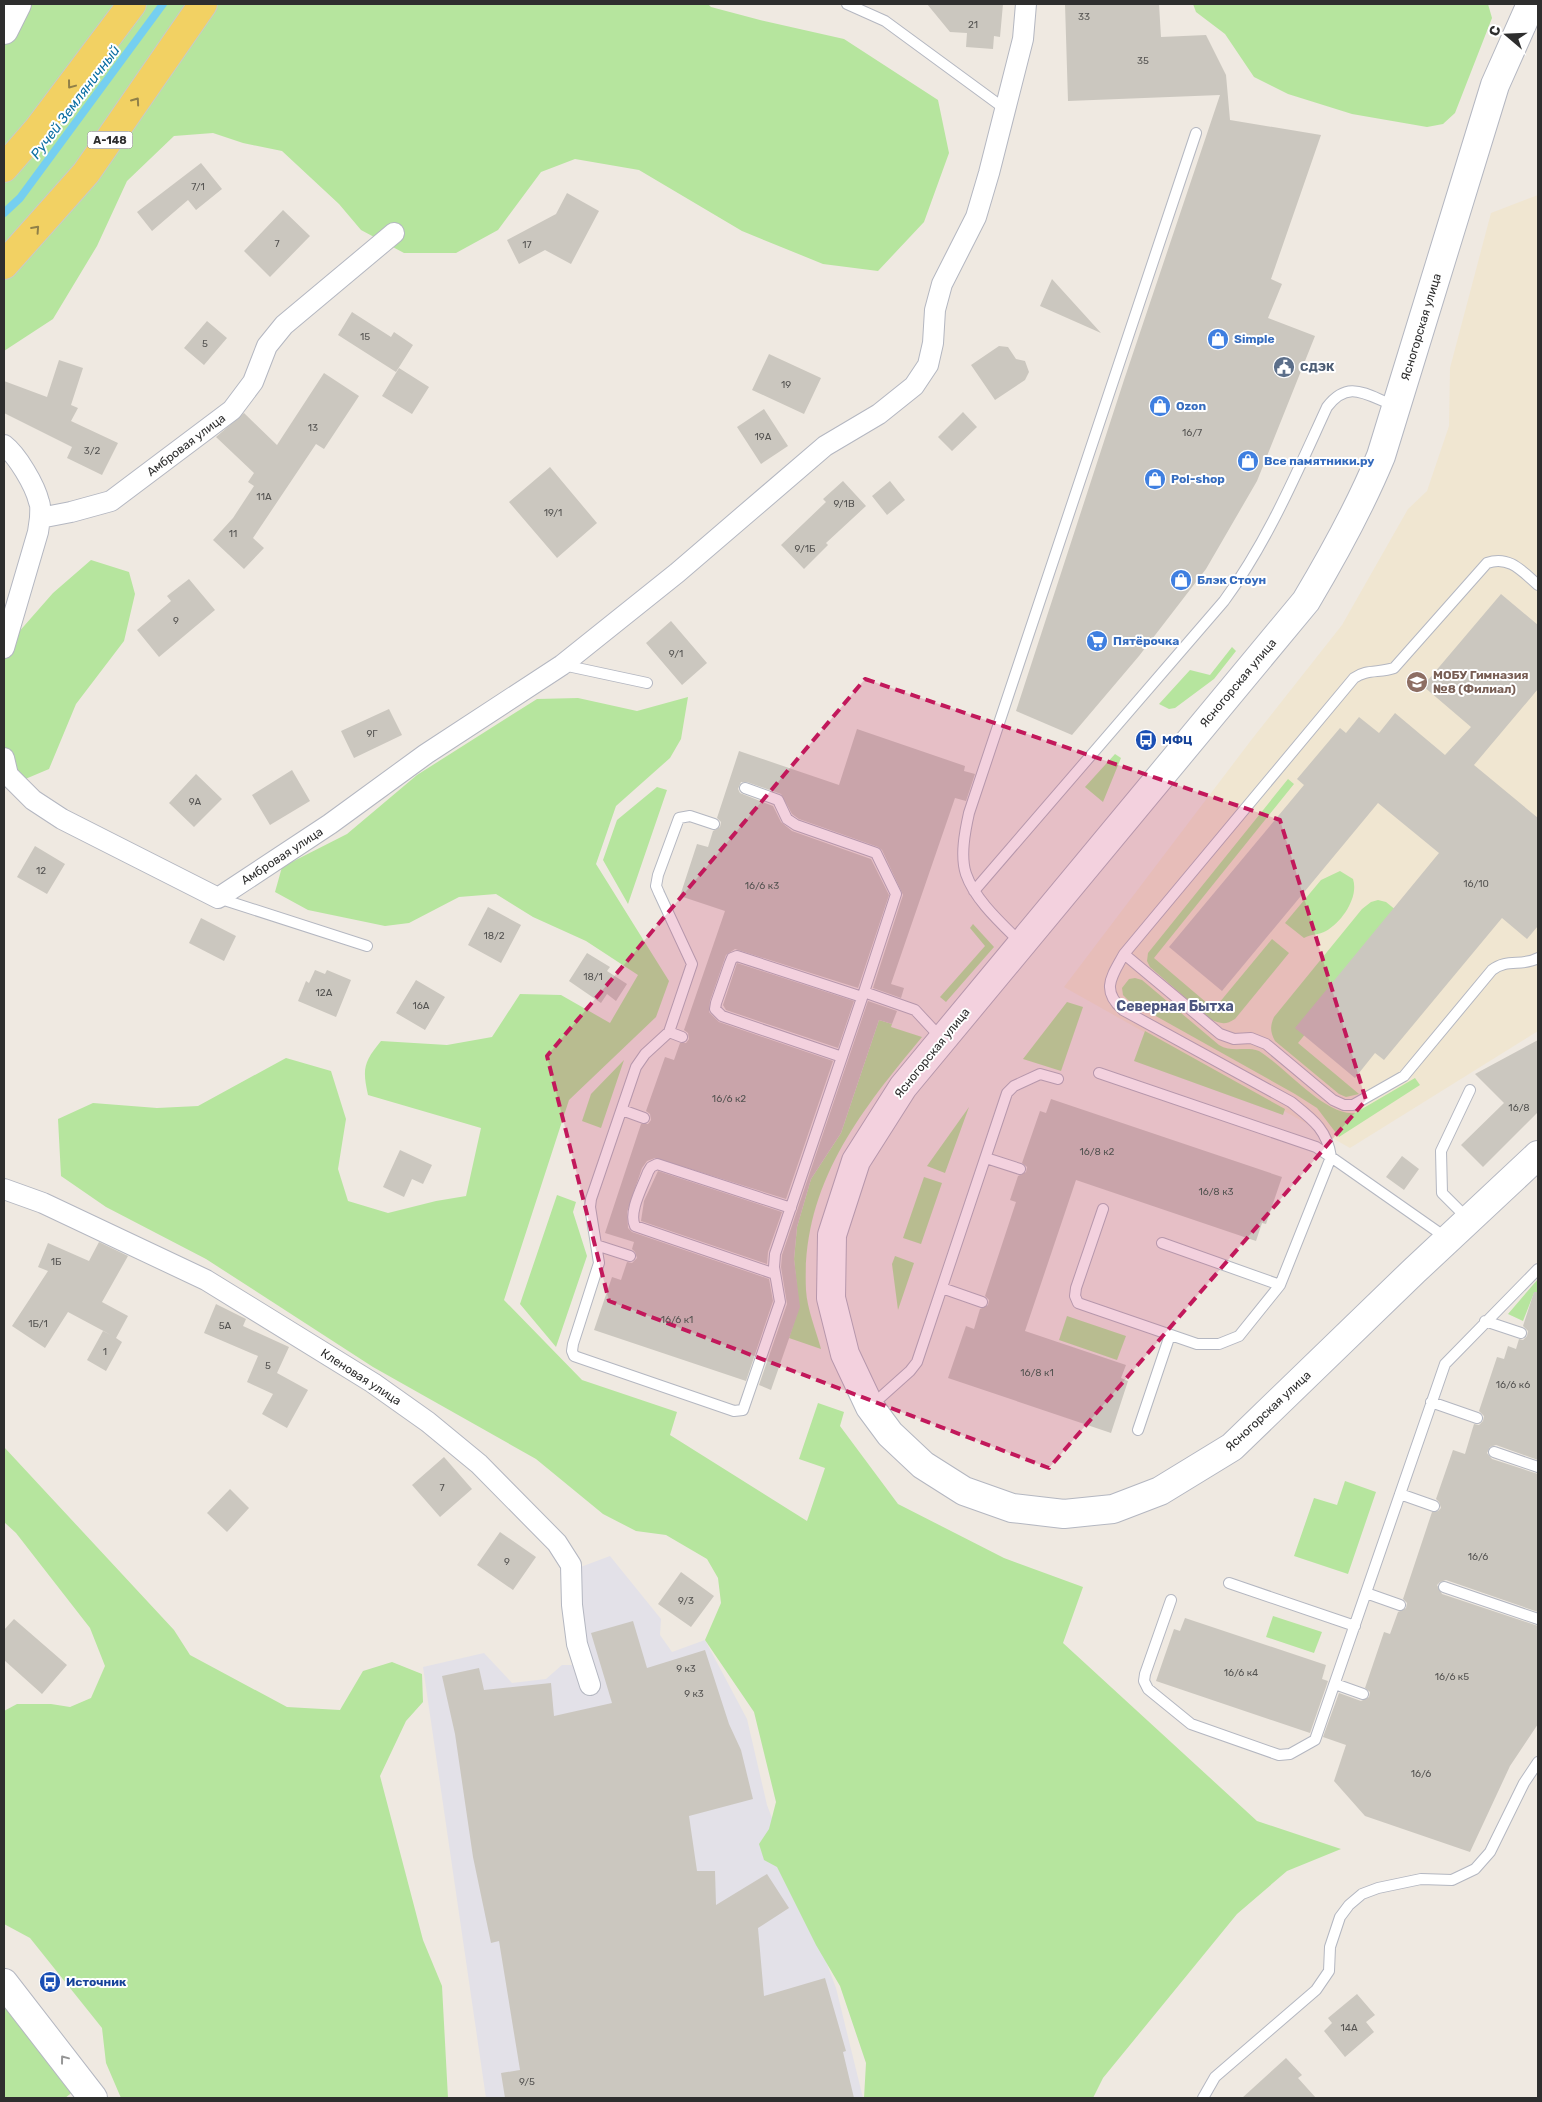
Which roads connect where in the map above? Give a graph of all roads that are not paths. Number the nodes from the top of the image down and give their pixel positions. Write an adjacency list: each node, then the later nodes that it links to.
1 (17, 4): 7 (street)
2 (132, 4): 10 (main road, one-way to 10)
3 (203, 4): 12 (main road, А-148, one-way to 3)
4 (847, 4): 8 (lane)
5 (1026, 4): 8 (street)
6 (1530, 4): 13 (street, Ясногорская улица)
7 (4, 30)
8 (1004, 109): 18 (street, Амбровая улица)
9 (1196, 133): 23 (lane)
10 (4, 168)
11 (394, 233): 15 (street, Амбровая улица)
12 (4, 265)
13 (1397, 406): 23 (lane); 25 (street, Ясногорская улица)
14 (4, 444): 15 (street)
15 (40, 518): 17 (street)
16 (1538, 584): 27 (lane)
17 (4, 648)
18 (562, 664): 19 (lane); 24 (street, Амбровая улица)
19 (647, 683)
20 (4, 758): 24 (street)
21 (745, 788): 29 (lane)
22 (714, 824): 30 (lane)
23 (974, 891): 25 (lane)
24 (218, 898): 26 (lane)
25 (1022, 944): 32 (street, Ясногорская улица)
26 (367, 946)
27 (1124, 954): 28 (lane); 40 (lane)
28 (1538, 958)
29 (863, 995): 32 (lane); 33 (lane); 33 (lane)
30 (669, 1032): 31 (lane); 37 (lane)
31 (682, 1037)
32 (942, 1040): 60 (street, Ясногорская улица)
33 (842, 1057): 44 (lane)
34 (1099, 1073): 40 (lane)
35 (1058, 1079): 41 (lane)
36 (1470, 1090): 46 (lane)
37 (622, 1110): 38 (lane); 49 (lane)
38 (644, 1118)
39 (1538, 1155): 46 (street, Ясногорская улица)
40 (1331, 1157): 47 (lane); 53 (lane)
41 (986, 1158): 42 (lane); 54 (lane)
42 (1020, 1169)
43 (4, 1189): 75 (street, Кленовая улица)
44 (791, 1208): 52 (lane); 52 (lane)
45 (1103, 1208): 58 (lane)
46 (1469, 1220): 47 (street, Ясногорская улица)
47 (1448, 1239): 60 (street, Ясногорская улица)
48 (1162, 1243): 53 (lane)
49 (596, 1245): 50 (lane); 52 (lane)
50 (630, 1256)
51 (1538, 1268): 56 (lane)
52 (775, 1274)
53 (1280, 1285): 58 (lane)
54 (942, 1288): 55 (lane); 60 (lane)
55 (982, 1302)
56 (1486, 1321): 57 (lane); 59 (lane)
57 (1521, 1333)
58 (1170, 1335): 62 (lane)
59 (1431, 1402): 61 (lane); 65 (lane)
60 (870, 1406)
61 (1477, 1418)
62 (1138, 1430)
63 (1494, 1452): 64 (lane)
64 (1538, 1467)
65 (1400, 1494): 66 (lane); 69 (lane)
66 (1434, 1506)
67 (1228, 1583): 73 (lane)
68 (1444, 1587): 72 (lane)
69 (1366, 1593): 71 (lane); 73 (lane)
70 (1171, 1600): 74 (lane)
71 (1400, 1605)
72 (1538, 1619)
73 (1355, 1626): 74 (lane)
74 (1335, 1684): 76 (lane)
75 (590, 1685)
76 (1363, 1694)
77 (1538, 1762): 80 (lane)
78 (4, 1983): 79 (street, one-way to 78)
79 (93, 2098)
80 (1203, 2098)

